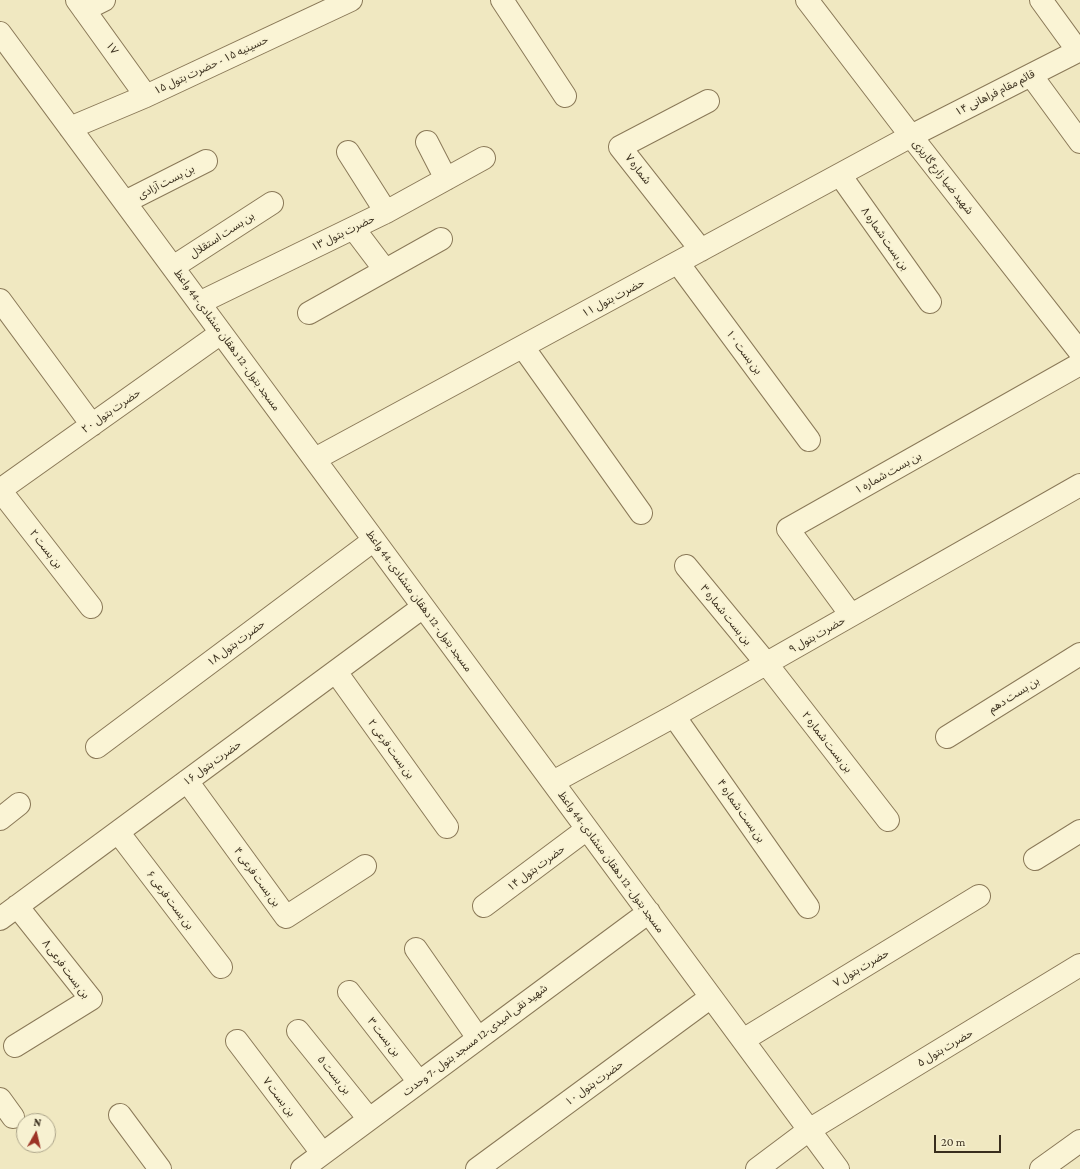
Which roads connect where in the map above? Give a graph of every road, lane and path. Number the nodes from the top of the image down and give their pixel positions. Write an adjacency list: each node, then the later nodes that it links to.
1 (104, 0): 6 (street)
2 (351, 0): 10 (street, حسینیه ۱۵ - حضرت بتول ۱۵)
3 (502, 0): 11 (street)
4 (807, 0): 14 (street, شهید ضیا زارع گاریزی)
5 (1041, 0): 8 (street)
6 (81, 5): 10 (street, ۱۷)
7 (1, 35): 13 (street, مسجد بتول- 12 دهقان منشادی-44 واعظ)
8 (1079, 50): 9 (street, ۱۴ قائم مقام فراهانی)
9 (1031, 75): 14 (street, ۱۴ قائم مقام فراهانی); 16 (street)
10 (146, 96): 13 (street, حسینیه ۱۵ - حضرت بتول ۱۵)
11 (564, 96)
12 (708, 101): 27 (street, شماره ۷)
13 (70, 128): 22 (street, مسجد بتول- 12 دهقان منشادی-44 واعظ)
14 (911, 136): 20 (street, حضرت بتول ۱۱); 37 (street, شهید ضیا زارع گاریزی)
15 (427, 142): 21 (street)
16 (1080, 142)
17 (348, 152): 24 (street)
18 (484, 158): 21 (street, حضرت بتول ۱۳)
19 (206, 161): 22 (street, بن بست آزادی)
20 (840, 175): 27 (street, حضرت بتول ۱۱); 32 (street, بن بست شماره ۸)
21 (446, 179): 24 (street, حضرت بتول ۱۳)
22 (125, 202): 29 (street, مسجد بتول- 12 دهقان منشادی-44 واعظ)
23 (272, 203): 29 (street, بن بست استقلال)
24 (386, 212): 25 (street, حضرت بتول ۱۳)
25 (354, 229): 30 (street); 33 (street, حضرت بتول ۱۳)
26 (441, 239): 30 (street)
27 (701, 250): 28 (street, حضرت بتول ۱۱)
28 (678, 263): 36 (street, حضرت بتول ۱۱); 40 (street, بن بست ۱۰)
29 (173, 267): 33 (street, مسجد بتول- 12 دهقان منشادی-44 واعظ)
30 (385, 270): 34 (street)
31 (0, 300): 39 (street)
32 (930, 302)
33 (199, 303): 35 (street, مسجد بتول- 12 دهقان منشادی-44 واعظ)
34 (309, 313)
35 (221, 333): 39 (street, حضرت بتول ۲۰); 41 (street, مسجد بتول- 12 دهقان منشادی-44 واعظ)
36 (523, 347): 41 (street, حضرت بتول ۱۱); 44 (street)
37 (1080, 352)
38 (1080, 364): 49 (street, بن بست شماره ۱)
39 (92, 425): 43 (street, حضرت بتول ۲۰)
40 (810, 440)
41 (315, 459): 45 (street, مسجد بتول- 12 دهقان منشادی-44 واعظ)
42 (1080, 485): 49 (street, حضرت بتول ۹)
43 (0, 490): 48 (street, بن بست ۲)
44 (641, 513)
45 (374, 540): 47 (street, مسجد بتول- 12 دهقان منشادی-44 واعظ); 55 (street, حضرت بتول ۱۸)
46 (686, 566): 51 (street, بن بست شماره ۳)
47 (423, 607): 52 (street, حضرت بتول ۱۶); 57 (street, مسجد بتول- 12 دهقان منشادی-44 واعظ)
48 (91, 608)
49 (851, 615): 51 (street, حضرت بتول ۹)
50 (1080, 654): 54 (street, بن بست دهم)
51 (766, 663): 53 (street, حضرت بتول ۹); 60 (street, بن بست شماره ۲)
52 (336, 672): 56 (street, حضرت بتول ۱۶); 61 (street, بن بست فرعی ۲)
53 (674, 716): 57 (street, حضرت بتول ۹); 69 (street, بن بست شماره ۴)
54 (947, 737)
55 (97, 747)
56 (187, 781): 64 (street, حضرت بتول ۱۶); 66 (street, بن بست فرعی ۴)
57 (552, 782): 62 (street, مسجد بتول- 12 دهقان منشادی-44 واعظ)
58 (19, 804): 59 (street)
59 (0, 818)
60 (888, 820)
61 (447, 827)
62 (587, 829): 68 (street, حضرت بتول ۱۴); 71 (street, مسجد بتول- 12 دهقان منشادی-44 واعظ)
63 (1080, 831): 65 (street)
64 (118, 832): 70 (street, حضرت بتول ۱۶); 74 (street, بن بست فرعی ۶)
65 (1036, 859)
66 (365, 866)
67 (979, 896): 79 (street, حضرت بتول ۷)
68 (484, 906)
69 (808, 907)
70 (9, 912): 81 (street, بن بست فرعی ۸)
71 (648, 912): 76 (street, مسجد بتول- 12 دهقان منشادی-44 واعظ); 78 (street, شهید نقی امیدی-12 مسجد بتول -7 وحدت)
72 (416, 949): 78 (street)
73 (1080, 965): 87 (street, حضرت بتول ۵)
74 (221, 967)
75 (350, 992): 82 (street, بن بست ۳)
76 (711, 997): 79 (street, مسجد بتول- 12 دهقان منشادی-44 واعظ); 92 (street, حضرت بتول ۱۰)
77 (298, 1030): 86 (street, بن بست ۵)
78 (478, 1038): 82 (street, شهید نقی امیدی-12 مسجد بتول -7 وحدت)
79 (743, 1040): 87 (street, مسجد بتول- 12 دهقان منشادی-44 واعظ)
80 (237, 1041): 89 (street, بن بست ۷)
81 (15, 1046)
82 (419, 1082): 86 (street, شهید نقی امیدی-12 مسجد بتول -7 وحدت)
83 (0, 1099): 85 (street)
84 (120, 1115): 90 (street)
85 (13, 1117)
86 (369, 1119): 89 (street, شهید نقی امیدی-12 مسجد بتول -7 وحدت)
87 (810, 1130): 93 (street, حضرت بتول ۵); 94 (street, مسجد بتول- 12 دهقان منشادی-44 واعظ)
88 (1080, 1141): 95 (street)
89 (322, 1154): 91 (street, شهید نقی امیدی-12 مسجد بتول -7 وحدت)
90 (160, 1169)
91 (302, 1169)
92 (477, 1169)
93 (757, 1169)
94 (838, 1169)
95 (1041, 1169)

